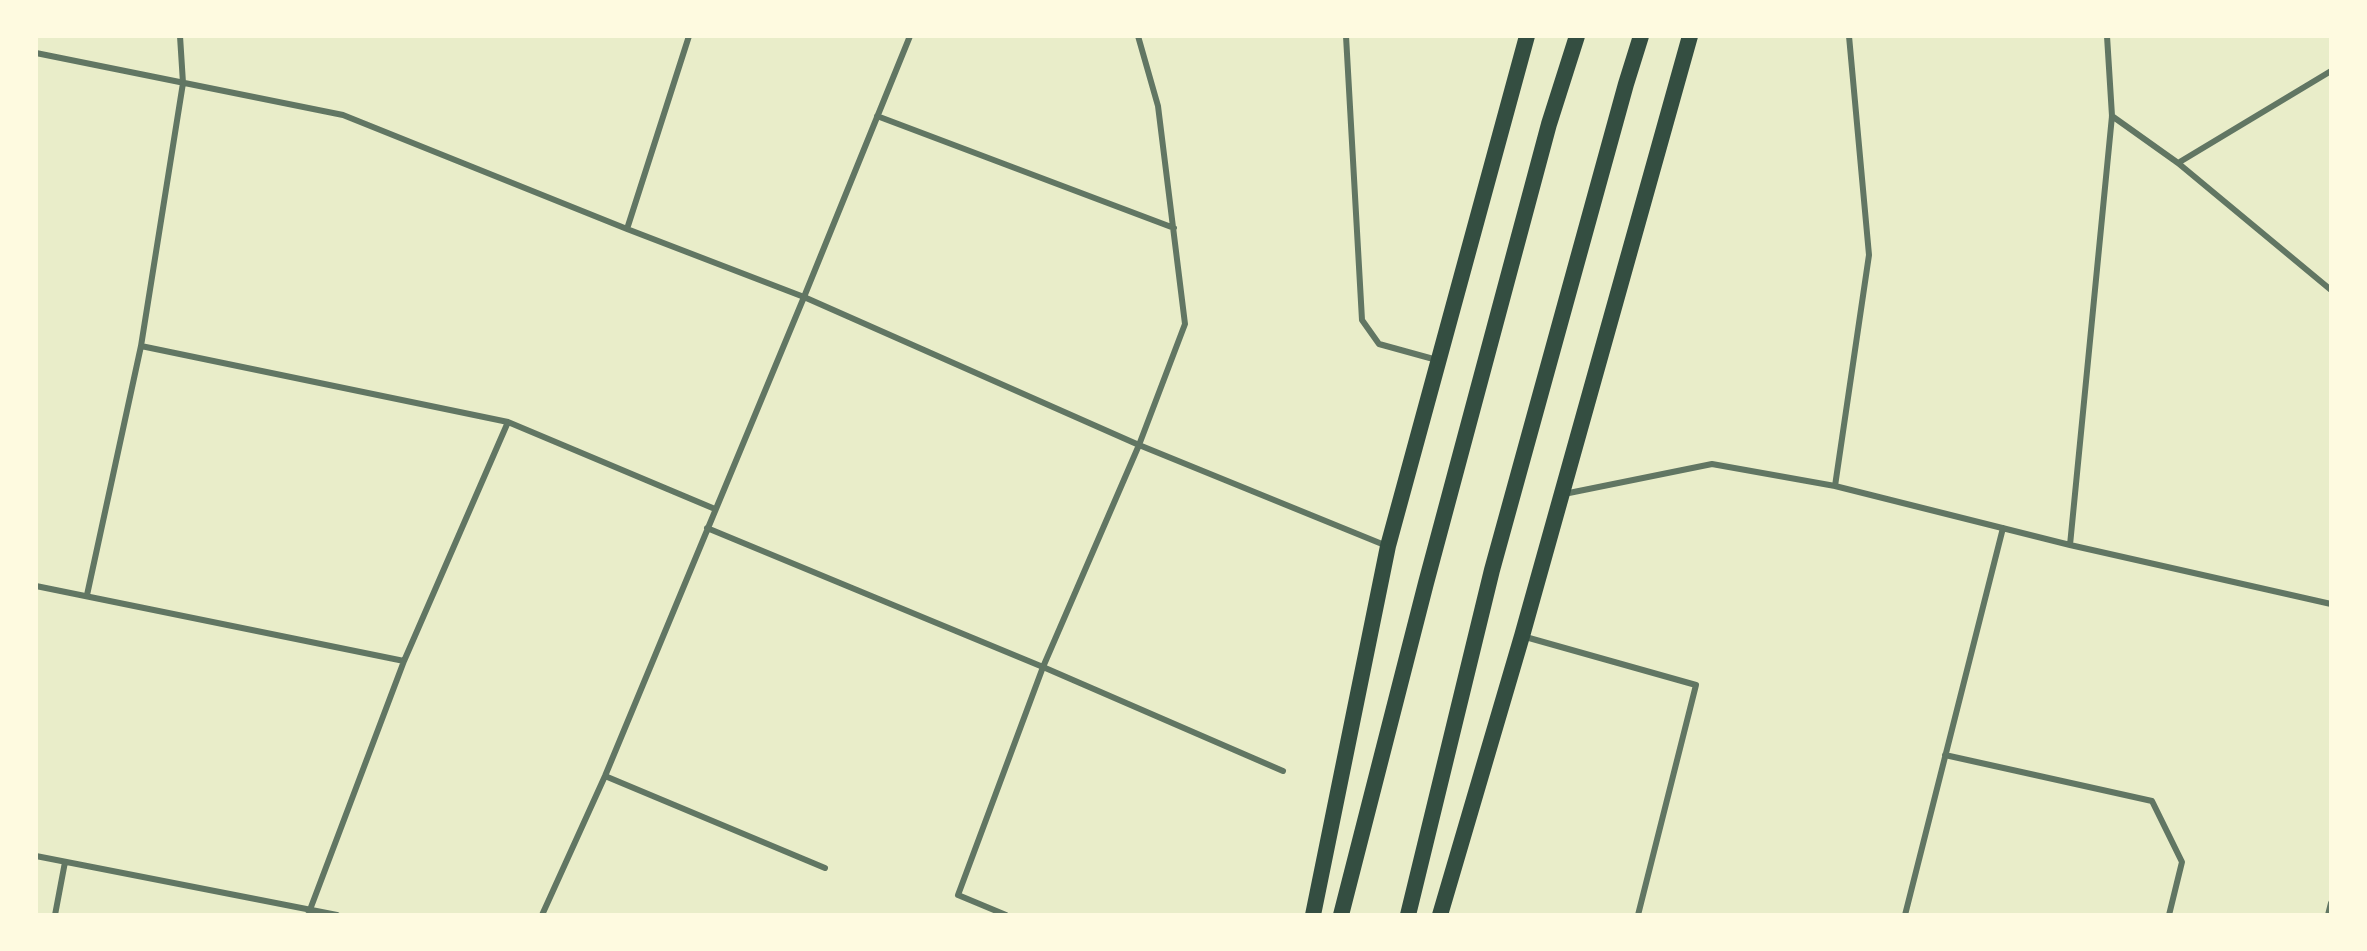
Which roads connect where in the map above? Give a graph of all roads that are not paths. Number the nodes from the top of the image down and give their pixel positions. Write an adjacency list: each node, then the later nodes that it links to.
1 (180, 36): 14 (street)
2 (689, 36): 19 (street)
3 (910, 36): 15 (street)
4 (1138, 36): 18 (street)
5 (1346, 36): 23 (street)
6 (1527, 36): 23 (highway)
7 (1577, 36): 52 (highway)
8 (1641, 36): 53 (highway)
9 (1690, 36): 27 (highway)
10 (1849, 36): 26 (street)
11 (2107, 36): 16 (street)
12 (36, 53): 14 (street)
13 (2331, 71): 17 (street)
14 (183, 83): 19 (street); 22 (street)
15 (877, 116): 18 (street); 21 (street)
16 (2112, 116): 17 (street); 31 (street)
17 (2178, 163): 20 (street)
18 (1174, 228): 25 (street)
19 (627, 229): 21 (street)
20 (2331, 290)
21 (804, 297): 25 (street); 28 (street)
22 (141, 346): 24 (street); 34 (street)
23 (1437, 360): 32 (highway)
24 (508, 422): 28 (street); 37 (street)
25 (1138, 445): 32 (street); 38 (street)
26 (1835, 486): 27 (street); 30 (street)
27 (1560, 495): 36 (highway)
28 (715, 509): 29 (street)
29 (707, 528): 38 (street); 41 (street)
30 (2003, 528): 31 (street); 39 (street)
31 (2070, 545): 35 (street)
32 (1388, 546): 51 (highway)
33 (36, 586): 34 (street)
34 (87, 595): 37 (street)
35 (2331, 604)
36 (1522, 636): 54 (highway); 55 (street)
37 (404, 661): 46 (street)
38 (1043, 667): 40 (street); 50 (street)
39 (1946, 755): 56 (street); 57 (street)
40 (1283, 771)
41 (605, 776): 44 (street); 49 (street)
42 (36, 856): 43 (street)
43 (65, 862): 46 (street); 47 (street)
44 (825, 868)
45 (2331, 903): 58 (street)
46 (308, 912): 48 (street)
47 (55, 915)
48 (337, 915)
49 (542, 915)
50 (1006, 915)
51 (1313, 915)
52 (1341, 915)
53 (1408, 915)
54 (1440, 915)
55 (1638, 915)
56 (1905, 915)
57 (2169, 915)
58 (2328, 915)

